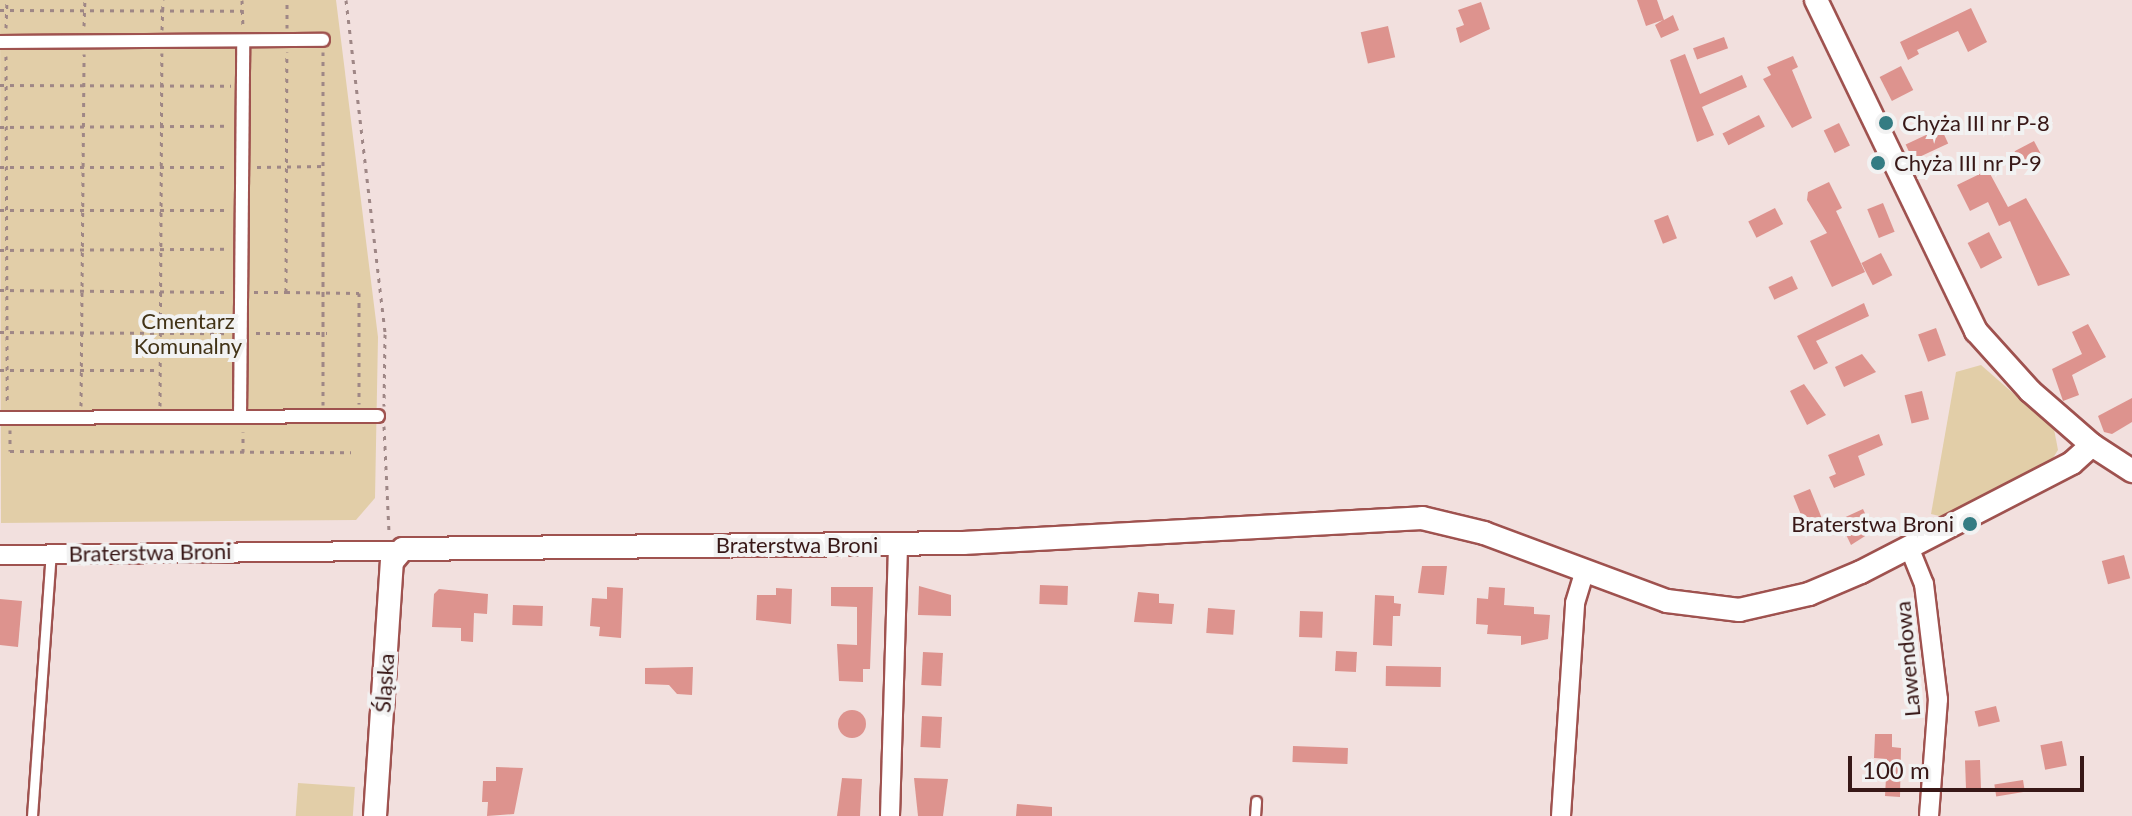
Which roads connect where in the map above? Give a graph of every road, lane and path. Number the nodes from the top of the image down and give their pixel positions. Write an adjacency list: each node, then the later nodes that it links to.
1 (7, 0): 9 (path)
2 (85, 0): 10 (path)
3 (163, 0): 11 (path)
4 (242, 0): 12 (path)
5 (287, 0): 13 (path)
6 (346, 0): 76 (path)
7 (1816, 0): 70 (street)
8 (0, 10): 9 (path)
9 (7, 10): 10 (path); 18 (path)
10 (85, 11): 11 (path); 15 (path)
11 (162, 11): 12 (path); 16 (path)
12 (242, 11): 17 (path)
13 (287, 40): 14 (street); 17 (street); 35 (path)
14 (323, 40): 29 (path)
15 (84, 41): 16 (street); 18 (street); 19 (path)
16 (162, 41): 17 (street); 22 (path)
17 (243, 41): 23 (street)
18 (3, 42): 21 (path)
19 (84, 84): 21 (path); 22 (path); 24 (path)
20 (0, 85): 21 (path)
21 (6, 85): 27 (path)
22 (161, 85): 23 (path); 28 (path)
23 (243, 86): 25 (street)
24 (83, 126): 27 (path); 28 (path); 32 (path)
25 (242, 126): 28 (path); 34 (street)
26 (0, 127): 27 (path)
27 (6, 127): 31 (path)
28 (161, 127): 33 (path)
29 (325, 166): 35 (path); 52 (path)
30 (0, 167): 31 (path)
31 (6, 167): 32 (path); 38 (path)
32 (83, 167): 33 (path); 36 (path)
33 (161, 167): 34 (path); 39 (path)
34 (242, 167): 35 (path); 40 (street)
35 (286, 167): 51 (path)
36 (83, 209): 38 (path); 39 (path); 45 (path)
37 (0, 210): 38 (path)
38 (6, 210): 44 (path)
39 (161, 210): 40 (path); 41 (path)
40 (242, 210): 42 (street)
41 (161, 249): 42 (path); 45 (path); 49 (path)
42 (241, 249): 50 (street)
43 (0, 250): 44 (path)
44 (6, 250): 45 (path); 47 (path)
45 (83, 250): 48 (path)
46 (0, 290): 47 (path)
47 (6, 290): 48 (path); 54 (path)
48 (82, 290): 49 (path); 55 (path)
49 (161, 291): 50 (path); 56 (path)
50 (241, 292): 51 (path); 57 (street)
51 (286, 292): 52 (path)
52 (327, 292): 58 (path); 63 (path)
53 (0, 332): 54 (path)
54 (7, 332): 55 (path); 60 (path)
55 (82, 332): 56 (path); 61 (path)
56 (160, 332): 57 (path); 62 (path)
57 (240, 333): 58 (path); 66 (street)
58 (327, 333): 67 (path)
59 (0, 370): 60 (path)
60 (7, 370): 61 (path); 68 (path)
61 (82, 370): 62 (path); 69 (path)
62 (160, 370): 65 (path)
63 (359, 416): 64 (street); 67 (street)
64 (378, 416)
65 (160, 417): 66 (street); 69 (street)
66 (242, 417): 67 (street); 71 (path)
67 (323, 417)
68 (6, 418): 69 (street); 71 (path)
69 (81, 418)
70 (2092, 445): 73 (street); 75 (street, Braterstwa Broni)
71 (243, 452): 72 (path)
72 (351, 452)
73 (2132, 471)
74 (898, 545): 76 (street, Braterstwa Broni); 79 (street, Braterstwa Broni); 83 (street)
75 (1909, 547): 79 (street, Braterstwa Broni); 86 (street, Lawendowa)
76 (397, 551): 77 (street, Braterstwa Broni); 82 (street, Śląska)
77 (51, 554): 78 (street, Braterstwa Broni); 81 (lane)
78 (0, 555)
79 (1585, 571): 85 (street)
80 (1256, 801): 84 (lane)
81 (32, 816)
82 (375, 816)
83 (890, 816)
84 (1255, 816)
85 (1561, 816)
86 (1929, 816)

